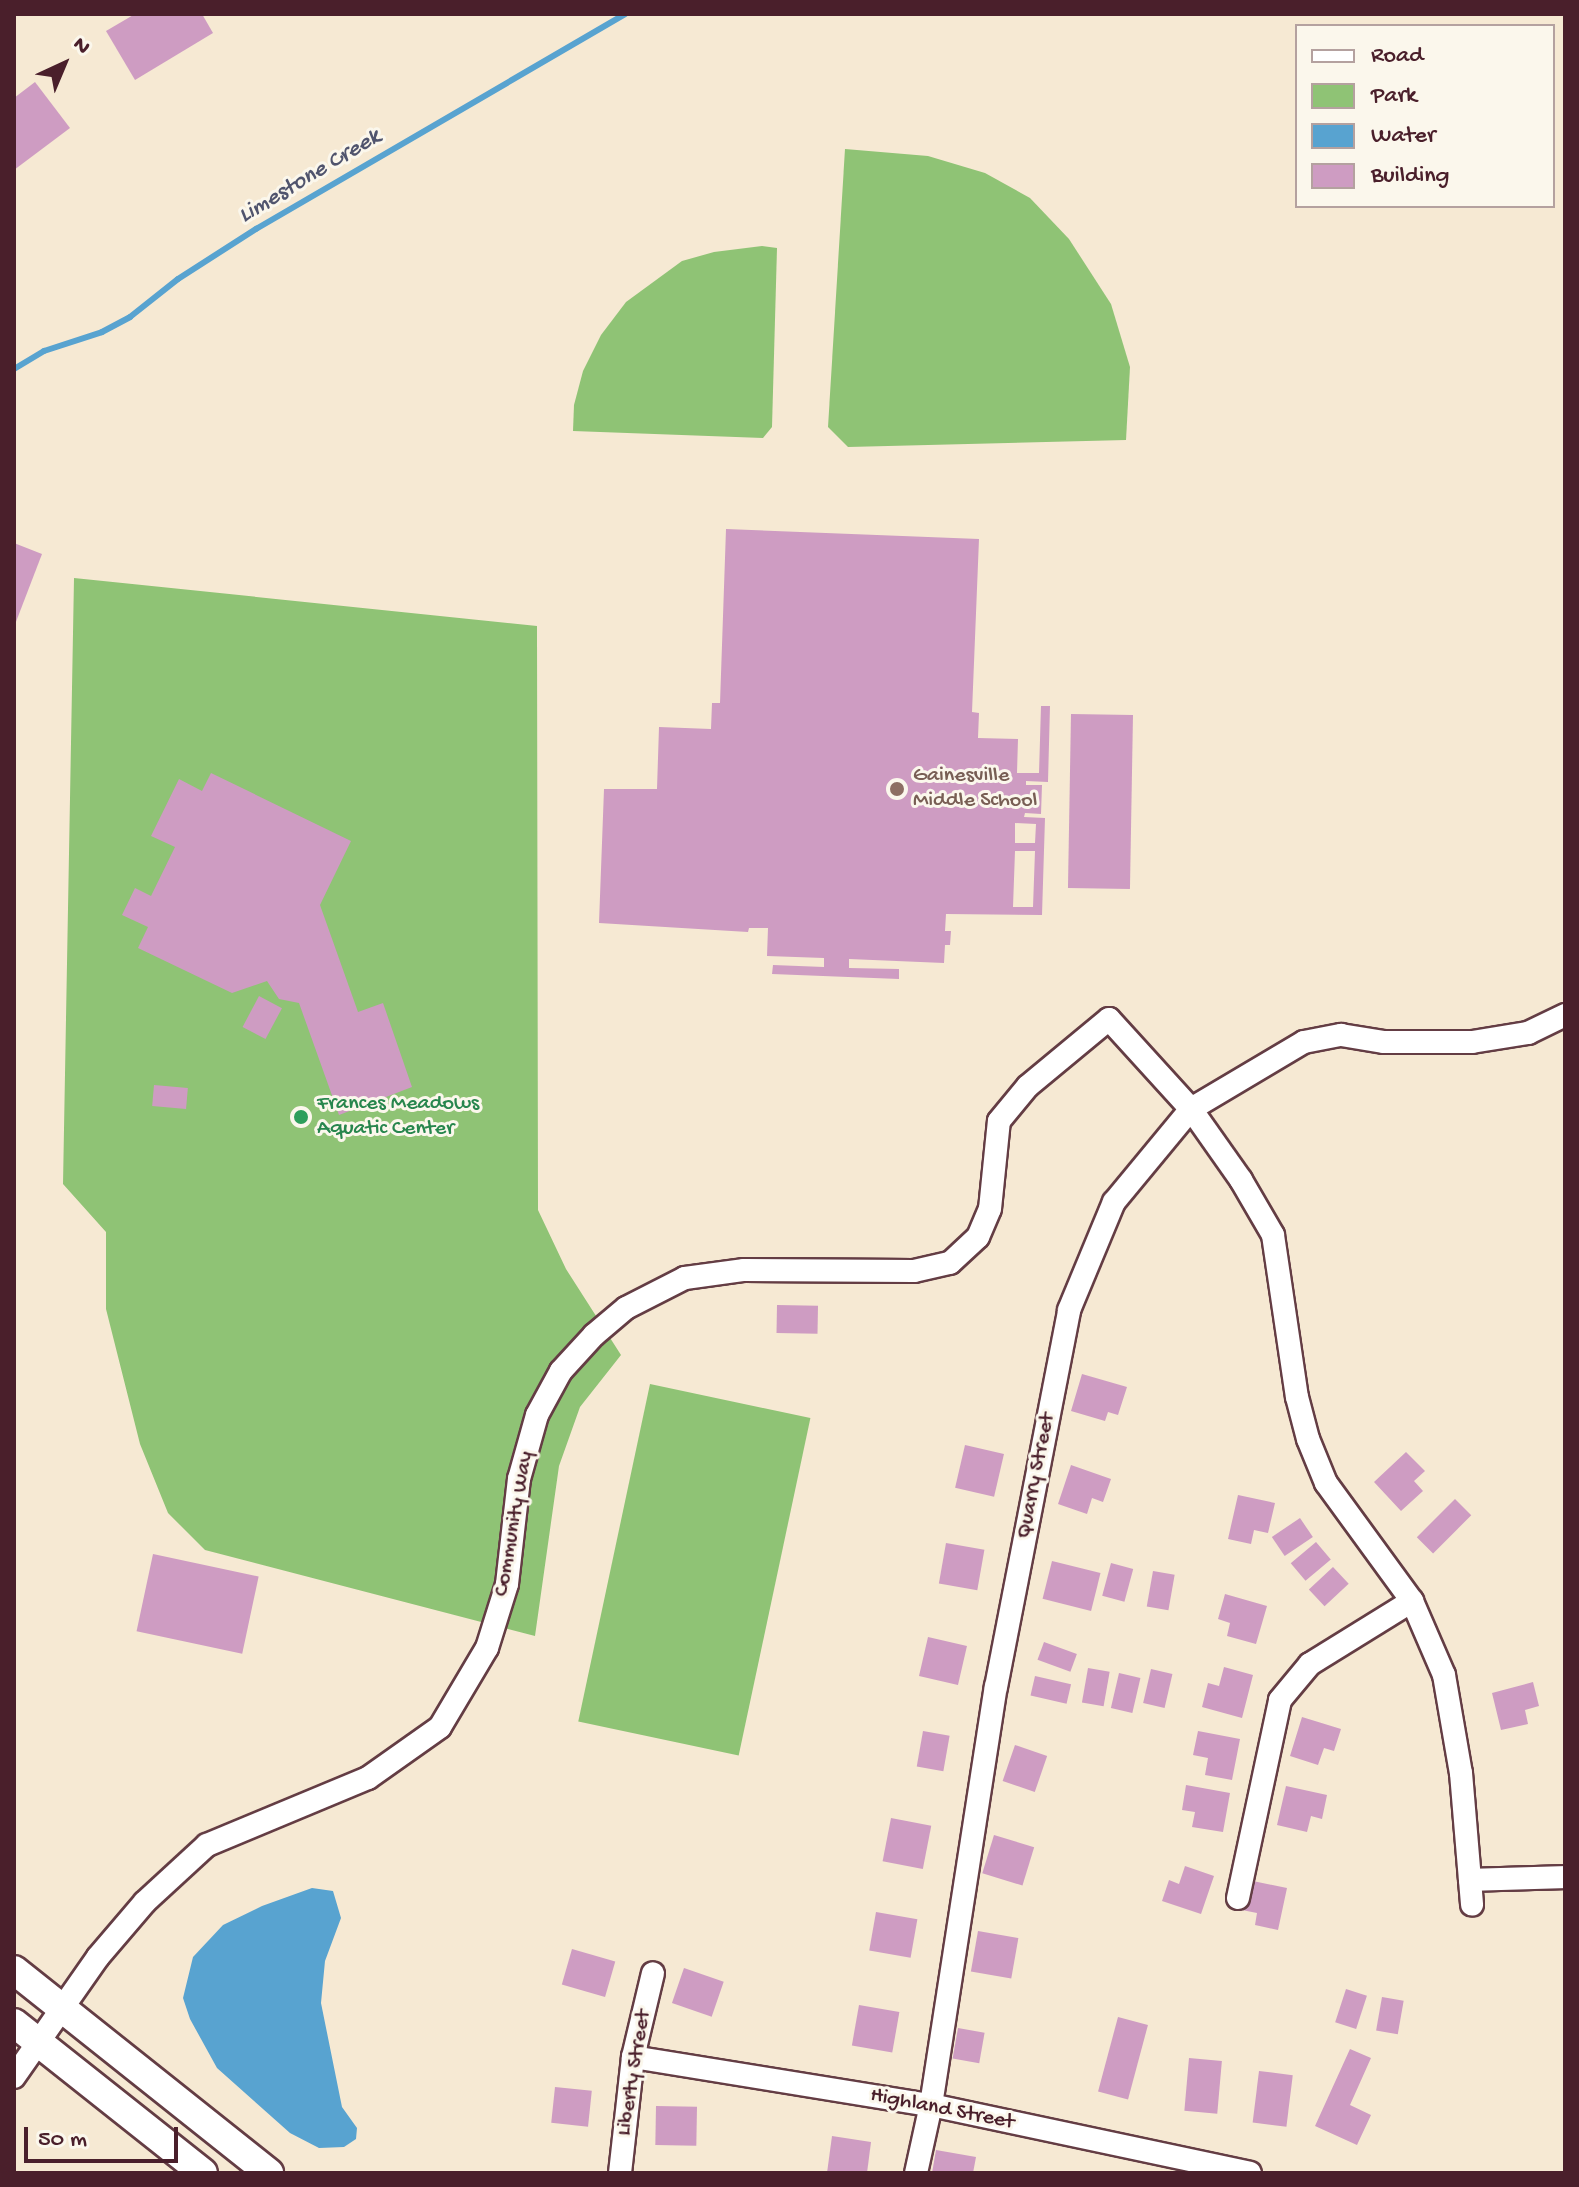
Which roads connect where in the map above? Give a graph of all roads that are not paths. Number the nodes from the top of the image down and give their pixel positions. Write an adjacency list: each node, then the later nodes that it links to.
1 (1565, 1015): 2 (street, Quarry Street)
2 (1191, 1109): 3 (street); 10 (street, Community Way); 15 (street, Quarry Street)
3 (1412, 1601): 5 (street); 6 (street)
4 (1565, 1877): 5 (street)
5 (1470, 1880): 7 (street)
6 (1238, 1898)
7 (1472, 1905)
8 (14, 1970): 10 (main road)
9 (653, 1973): 13 (street, Liberty Street)
10 (63, 2009): 12 (street, Community Way); 18 (main road)
11 (14, 2023): 12 (main road)
12 (39, 2043): 14 (street, Community Way); 17 (main road)
13 (633, 2057): 15 (street, Highland Street); 19 (street, Liberty Street)
14 (14, 2077)
15 (931, 2105): 16 (street, Highland Street); 20 (street, Quarry Street)
16 (1190, 2167): 21 (street, Highland Street)
17 (203, 2173)
18 (269, 2173)
19 (620, 2173)
20 (916, 2173)
21 (1250, 2173)

